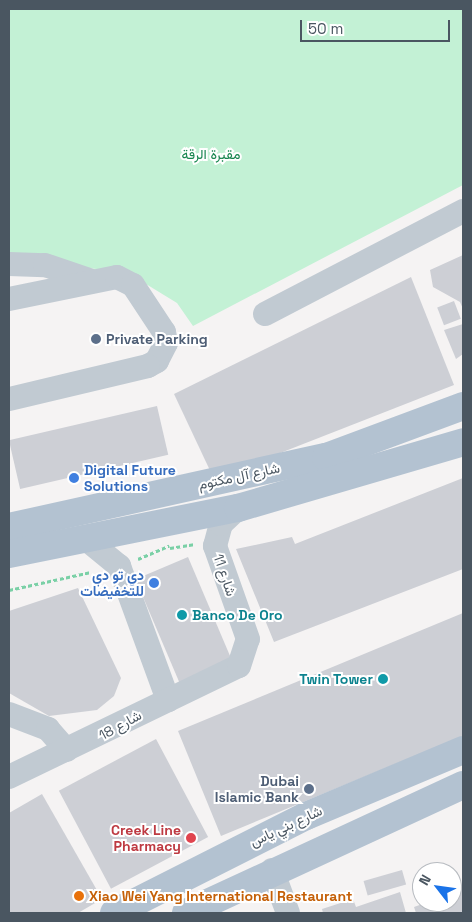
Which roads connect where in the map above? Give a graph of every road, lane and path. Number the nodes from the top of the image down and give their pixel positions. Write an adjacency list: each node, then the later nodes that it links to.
1 (463, 211): 5 (street)
2 (9, 264): 3 (street)
3 (92, 281): 4 (street); 6 (street)
4 (9, 299)
5 (265, 314)
6 (9, 399)
7 (463, 406): 10 (main road, شارع آل مكتوم)
8 (463, 442): 9 (main road, شارع آل مكتوم)
9 (238, 508): 11 (main road, شارع آل مكتوم); 13 (street, شارع 11)
10 (9, 527)
11 (86, 539): 12 (main road, شارع آل مكتوم); 14 (street)
12 (9, 554)
13 (231, 671): 14 (street, شارع 18)
14 (168, 700): 16 (street, شارع 18)
15 (9, 714): 16 (street)
16 (66, 750): 18 (street, شارع 18)
17 (463, 750): 20 (main road, شارع بني ياس)
18 (9, 777)
19 (463, 785): 21 (main road)
20 (230, 852): 22 (main road, شارع بني ياس); 23 (main road)
21 (272, 870): 24 (main road); 25 (street)
22 (114, 913)
23 (138, 913)
24 (186, 913)
25 (288, 913)

